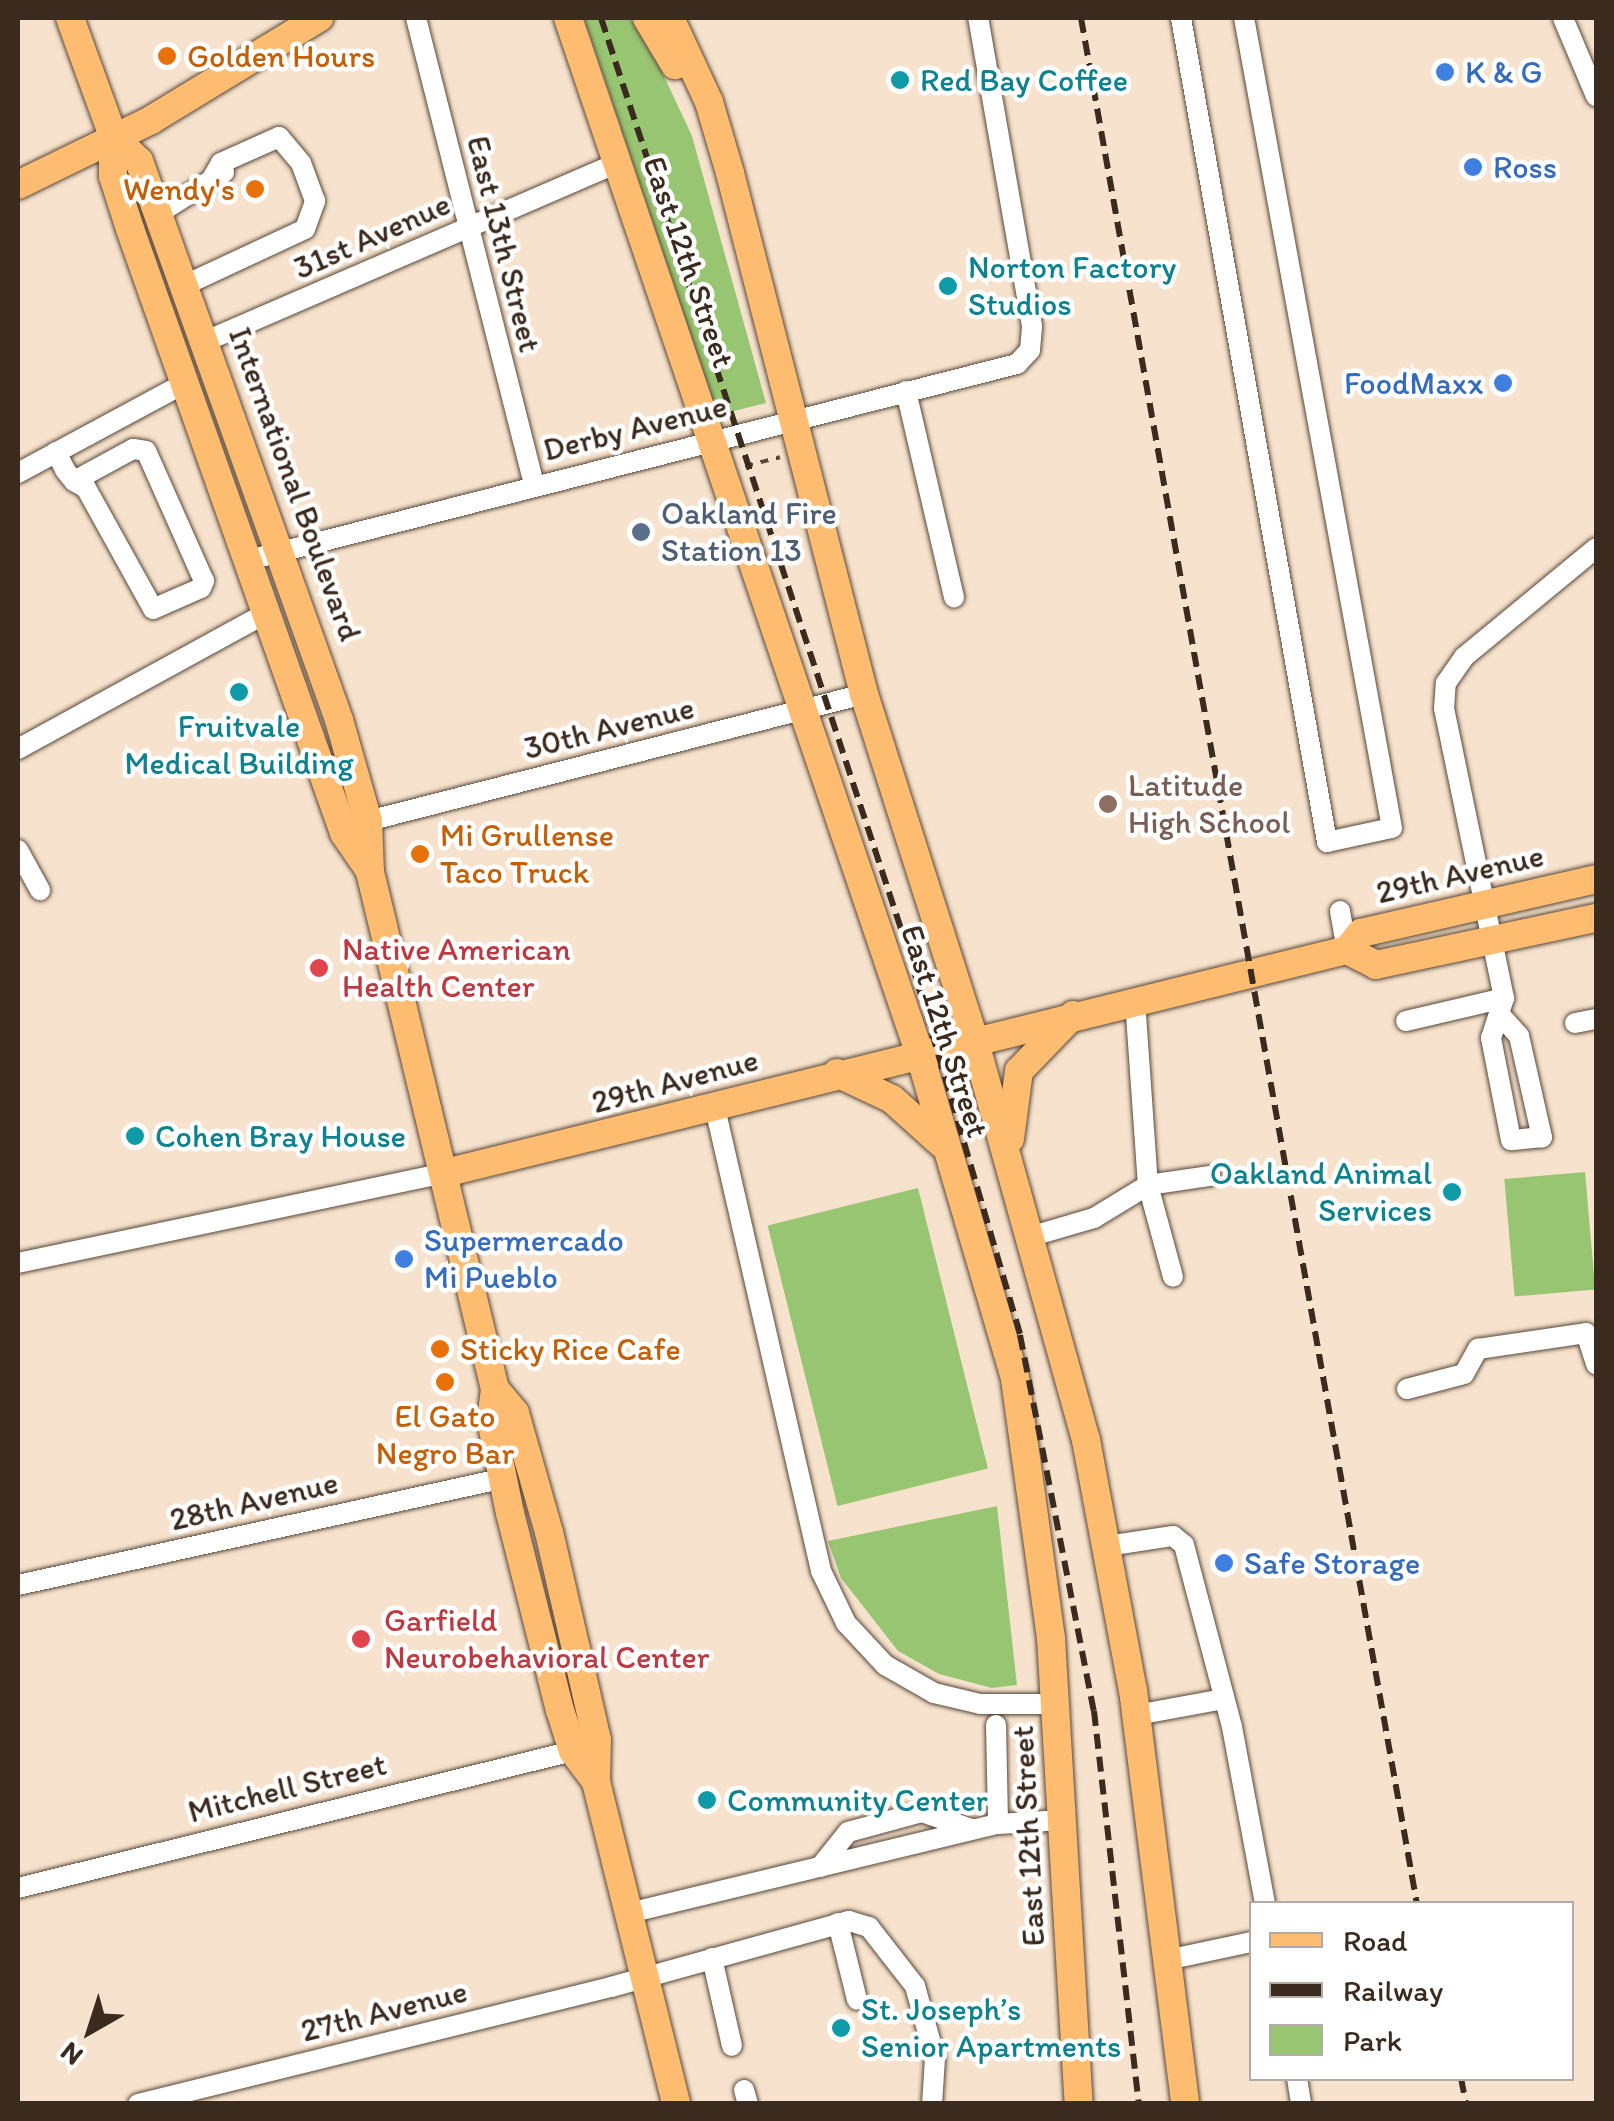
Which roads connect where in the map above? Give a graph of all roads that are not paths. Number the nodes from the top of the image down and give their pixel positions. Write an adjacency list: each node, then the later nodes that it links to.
1 (70, 18): 12 (main road, International Boulevard)
2 (319, 18): 12 (main road)
3 (416, 18): 17 (street, East 13th Street)
4 (568, 18): 13 (main road, East 12th Street)
5 (647, 18): 14 (main road)
6 (670, 18): 14 (main road, East 12th Street)
7 (978, 18): 21 (street, Derby Avenue)
8 (1181, 18): 9 (street)
9 (1244, 18)
10 (1564, 18): 11 (street)
11 (1596, 96)
12 (113, 136): 15 (main road); 16 (main road, International Boulevard); 20 (main road, International Boulevard)
13 (618, 163): 17 (street, 31st Avenue); 23 (main road, East 12th Street)
14 (730, 173): 22 (main road, East 12th Street)
15 (18, 185)
16 (159, 213): 18 (main road, International Boulevard); 18 (street)
17 (469, 226): 19 (street, 31st Avenue); 27 (street, East 13th Street)
18 (185, 284): 19 (main road, International Boulevard)
19 (206, 341): 29 (main road, International Boulevard)
20 (186, 383): 24 (street); 30 (main road, International Boulevard)
21 (906, 391): 22 (street, Derby Avenue); 31 (street)
22 (790, 420): 23 (street, Derby Avenue); 33 (main road, East 12th Street)
23 (712, 440): 27 (street, Derby Avenue); 34 (main road, East 12th Street)
24 (56, 452): 25 (street); 26 (street)
25 (18, 473)
26 (74, 481): 26 (street)
27 (534, 484): 29 (street, Derby Avenue)
28 (1596, 548): 41 (street)
29 (282, 552): 30 (street, Derby Avenue); 36 (main road, International Boulevard)
30 (250, 560): 32 (main road, International Boulevard)
31 (954, 597)
32 (268, 612): 35 (street); 38 (main road, International Boulevard)
33 (864, 694): 34 (street, 30th Avenue); 50 (main road, East 12th Street)
34 (801, 710): 36 (street, 30th Avenue); 51 (main road, East 12th Street)
35 (18, 750)
36 (368, 821): 38 (main road, International Boulevard)
37 (18, 850): 40 (street)
38 (370, 872): 56 (main road, International Boulevard)
39 (1596, 880): 41 (main road, 29th Avenue)
40 (40, 890)
41 (1487, 903): 44 (street); 45 (main road, 29th Avenue)
42 (1340, 911): 45 (street)
43 (1596, 918): 44 (main road, 29th Avenue)
44 (1494, 935): 45 (main road, 29th Avenue); 47 (street)
45 (1347, 950): 46 (main road, 29th Avenue)
46 (1135, 1000): 48 (main road, 29th Avenue); 58 (street)
47 (1502, 1007): 47 (street); 49 (street)
48 (1074, 1014): 50 (main road, 29th Avenue); 55 (main road)
49 (1406, 1021)
50 (974, 1039): 51 (main road, 29th Avenue); 55 (main road, East 12th Street)
51 (919, 1052): 52 (main road, 29th Avenue); 54 (main road, East 12th Street)
52 (837, 1073): 53 (main road, 29th Avenue); 54 (main road)
53 (714, 1108): 56 (main road, 29th Avenue); 69 (street)
54 (947, 1150): 69 (main road, East 12th Street)
55 (1009, 1166): 59 (main road, East 12th Street)
56 (445, 1173): 60 (street, 29th Avenue); 63 (main road, International Boulevard)
57 (1210, 1176): 58 (street)
58 (1148, 1185): 59 (street); 61 (street)
59 (1029, 1237): 66 (main road, East 12th Street)
60 (18, 1263)
61 (1173, 1277)
62 (1596, 1364): 64 (street)
63 (495, 1389): 65 (main road, International Boulevard); 73 (main road, International Boulevard)
64 (1406, 1389)
65 (503, 1478): 67 (street, 28th Avenue); 72 (main road, International Boulevard)
66 (1107, 1546): 68 (street); 70 (main road, East 12th Street)
67 (18, 1585)
68 (1224, 1699): 70 (street); 79 (street)
69 (1055, 1704): 74 (main road, East 12th Street)
70 (1136, 1715): 84 (main road, East 12th Street)
71 (996, 1725): 75 (street)
72 (573, 1750): 73 (main road, International Boulevard); 78 (street, Mitchell Street)
73 (596, 1782): 80 (main road, International Boulevard)
74 (1062, 1820): 75 (street); 91 (main road, East 12th Street)
75 (998, 1824): 76 (street)
76 (973, 1830): 77 (street); 77 (street)
77 (820, 1866): 80 (street)
78 (18, 1888)
79 (1263, 1901)
80 (629, 1913): 85 (main road, International Boulevard)
81 (838, 1924): 83 (street, 27th Avenue); 86 (street); 90 (street)
82 (1249, 1943): 84 (street)
83 (712, 1958): 85 (street, 27th Avenue); 87 (street)
84 (1167, 1960): 92 (main road, East 12th Street)
85 (645, 1978): 88 (street, 27th Avenue); 89 (main road, International Boulevard)
86 (857, 2000)
87 (732, 2046)
88 (138, 2104)
89 (676, 2104)
90 (932, 2104)
91 (1080, 2104)
92 (1185, 2104)

